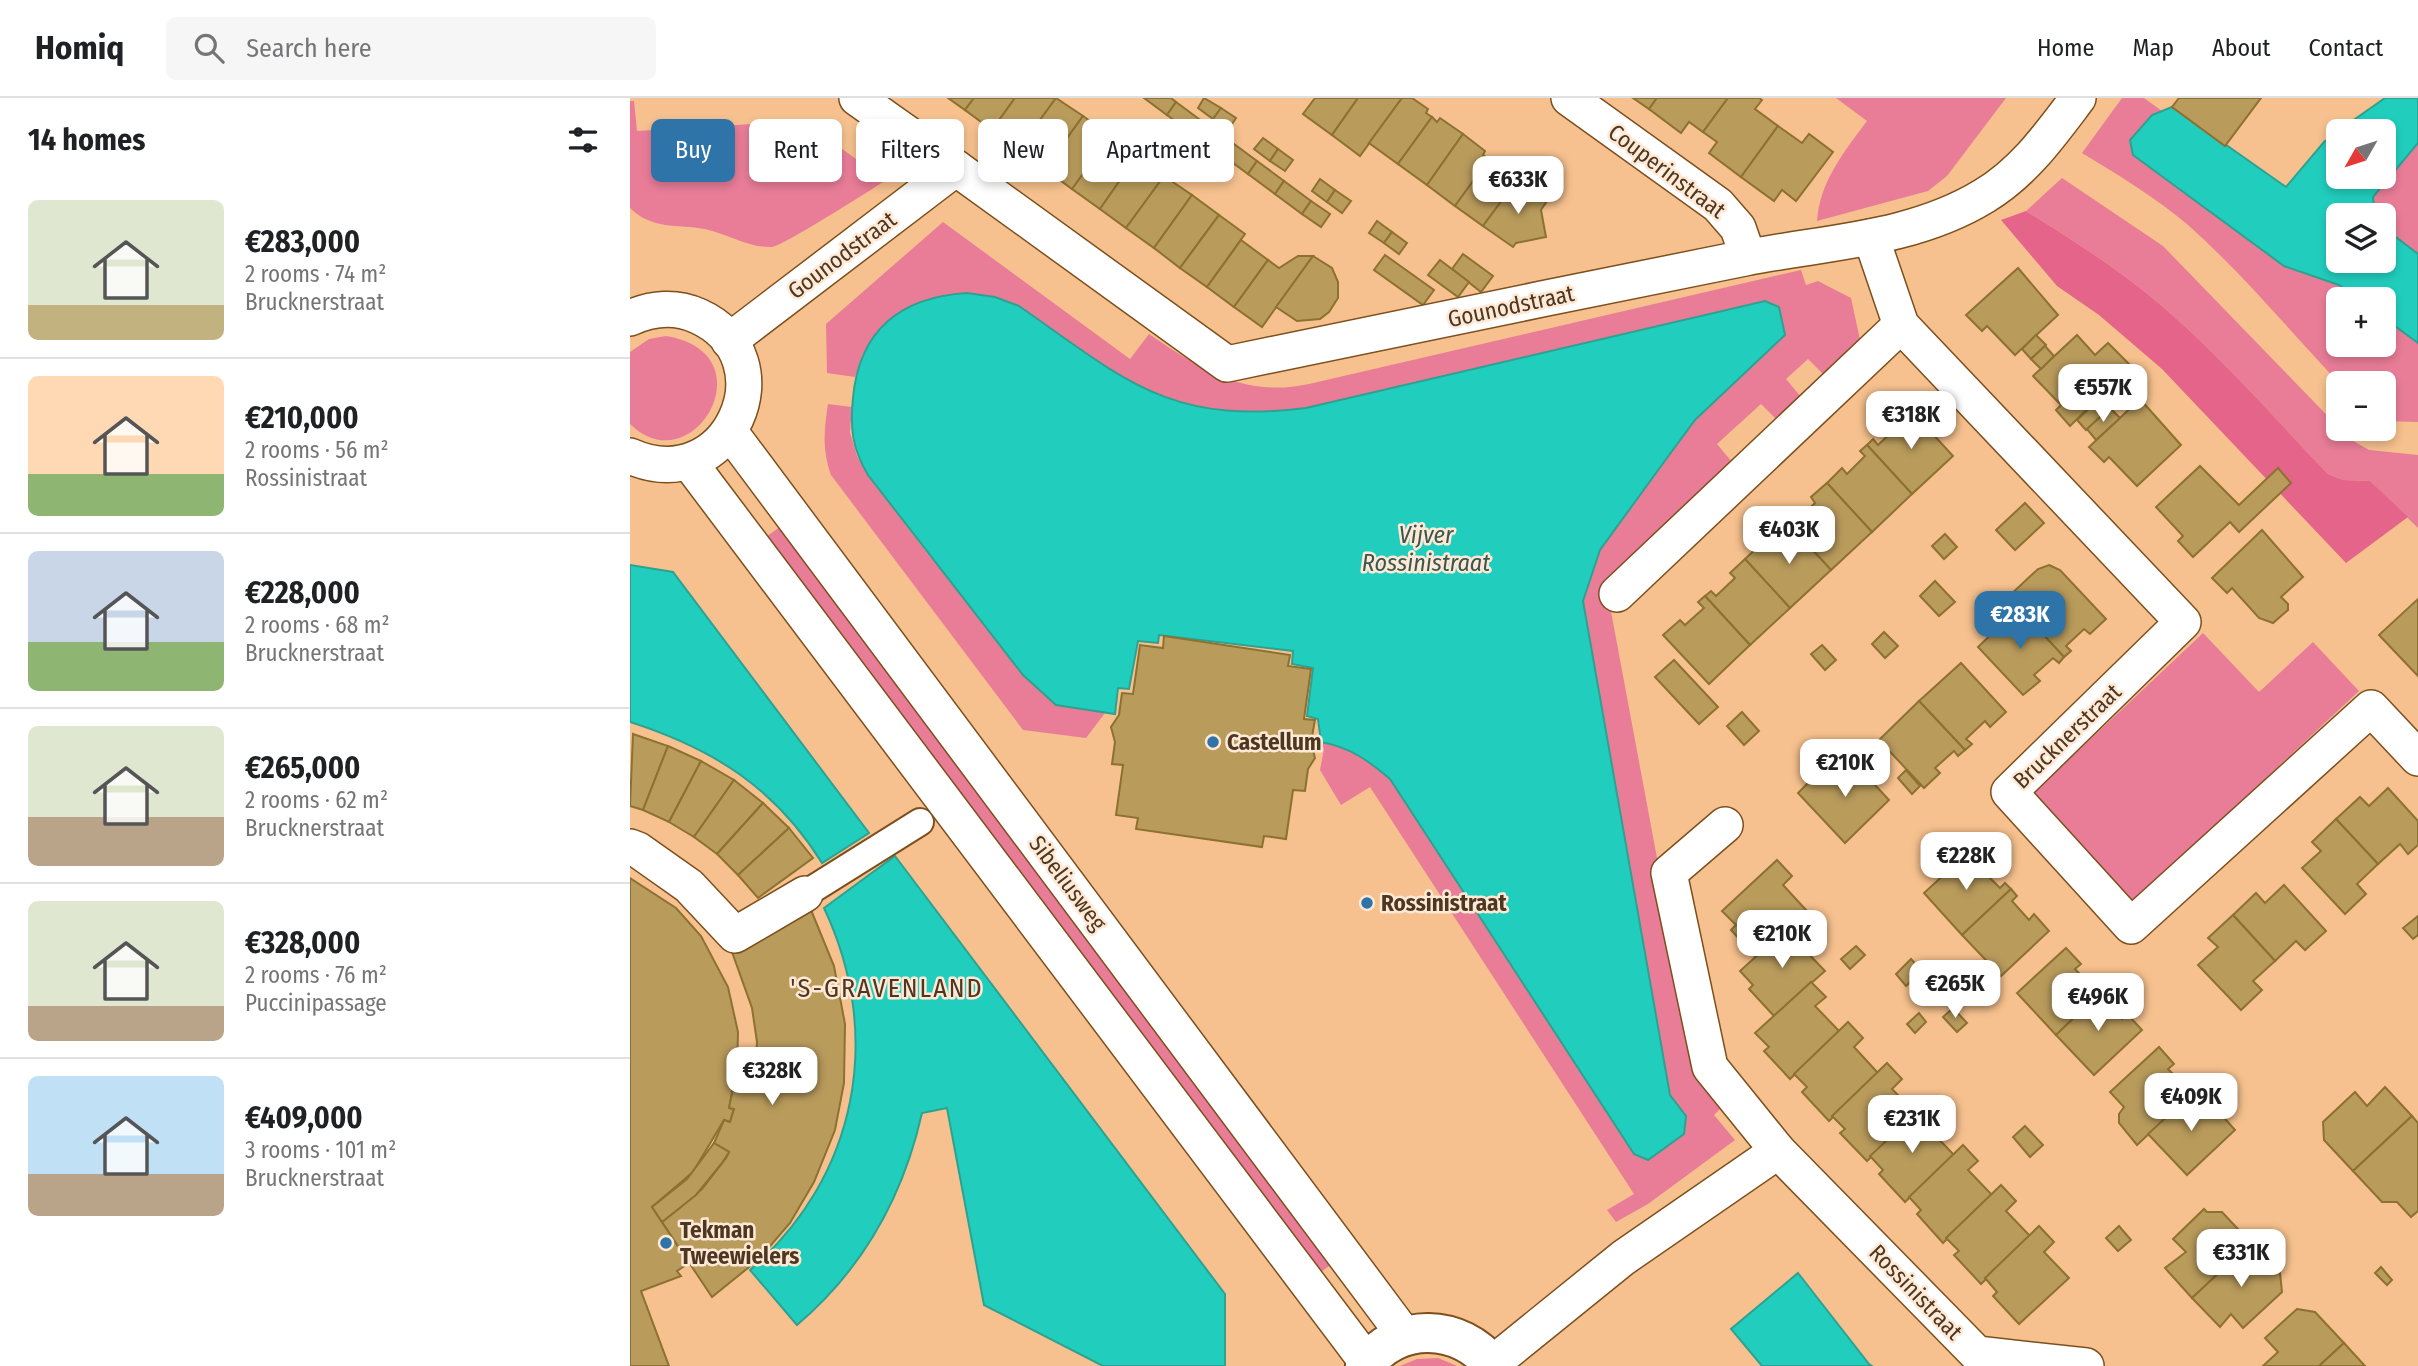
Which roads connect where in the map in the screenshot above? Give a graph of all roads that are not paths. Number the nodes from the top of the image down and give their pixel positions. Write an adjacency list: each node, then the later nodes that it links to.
1 (857, 98): 4 (street, Gounodstraat)
2 (1569, 98): 8 (street, Couperinstraat)
3 (2078, 98): 7 (street, Gounodstraat)
4 (887, 119)
5 (964, 174): 8 (street, Gounodstraat)
6 (938, 182): 11 (street, Gounodstraat)
7 (1871, 237): 8 (street, Gounodstraat); 10 (street, Brucknerstraat)
8 (1748, 257)
9 (636, 307): 11 (street)
10 (1901, 325): 15 (street); 16 (street, Brucknerstraat)
11 (729, 341): 12 (street)
12 (730, 432): 14 (street); 22 (street, Sibeliusweg)
13 (630, 456): 14 (street)
14 (689, 462): 23 (street)
15 (1617, 594)
16 (2418, 758)
17 (920, 822): 20 (street)
18 (1725, 825): 21 (street, Rossinistraat)
19 (630, 848): 20 (street)
20 (805, 894)
21 (1778, 1151): 24 (street); 25 (street, Rossinistraat)
22 (1405, 1336): 23 (street); 24 (street)
23 (1366, 1364)
24 (1493, 1365)
25 (2086, 1366)

